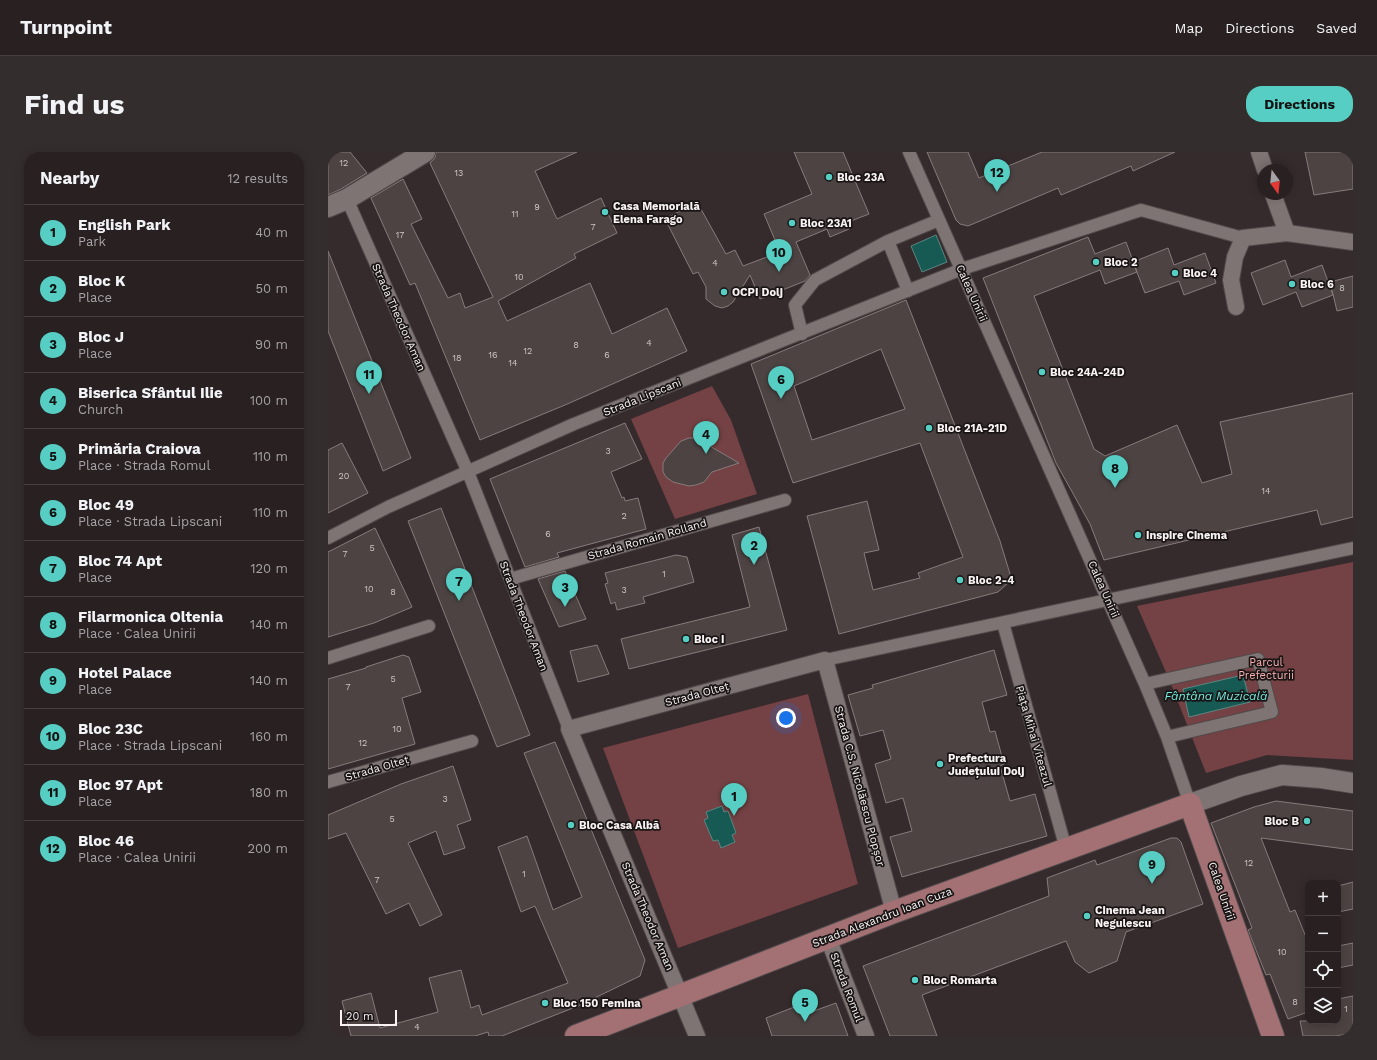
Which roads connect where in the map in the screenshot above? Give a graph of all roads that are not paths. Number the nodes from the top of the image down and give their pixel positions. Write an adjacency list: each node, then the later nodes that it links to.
1 (425, 152): 5 (street)
2 (909, 152): 8 (street, Calea Unirii)
3 (1259, 152): 4 (street)
4 (1263, 164)
5 (347, 199): 7 (street); 17 (street, Strada Theodor Aman)
6 (1275, 200): 9 (street)
7 (328, 207)
8 (939, 220): 11 (street); 13 (street, Calea Unirii)
9 (1287, 233): 10 (street); 12 (street)
10 (1243, 238): 13 (street, Strada Lipscani); 15 (street)
11 (888, 241): 14 (street); 16 (street)
12 (1353, 242)
13 (962, 269): 14 (street, Strada Lipscani); 22 (street, Calea Unirii)
14 (908, 291): 16 (street, Strada Lipscani)
15 (1236, 307)
16 (802, 334): 17 (street, Strada Lipscani)
17 (468, 472): 19 (street, Strada Lipscani); 21 (street, Strada Theodor Aman)
18 (785, 500): 21 (street, Strada Romain Rolland)
19 (328, 538)
20 (1353, 548): 22 (street)
21 (510, 578): 28 (street, Strada Theodor Aman)
22 (1108, 599): 23 (street); 27 (street, Calea Unirii)
23 (1003, 623): 26 (street); 34 (street, Piața Mihai Viteazul)
24 (430, 626): 25 (street)
25 (328, 658)
26 (825, 660): 28 (street, Strada Olteț); 35 (street, Strada C.S. Nicolăescu Plopșor)
27 (1145, 684): 29 (street, Calea Unirii); 29 (street)
28 (569, 729): 37 (street, Strada Theodor Aman)
29 (1167, 737): 33 (street, Calea Unirii)
30 (472, 741): 31 (street, Strada Olteț)
31 (328, 782)
32 (1353, 783): 33 (street)
33 (1190, 804): 34 (main road, Strada Alexandru Ioan Cuza); 41 (main road, Calea Unirii)
34 (1066, 849): 35 (main road, Strada Alexandru Ioan Cuza)
35 (894, 912): 36 (main road, Strada Alexandru Ioan Cuza)
36 (828, 938): 37 (main road, Strada Alexandru Ioan Cuza); 40 (street, Strada Romul)
37 (681, 995): 38 (main road, Strada Alexandru Ioan Cuza); 39 (street, Strada Theodor Aman)
38 (576, 1036)
39 (697, 1036)
40 (866, 1036)
41 (1273, 1036)

